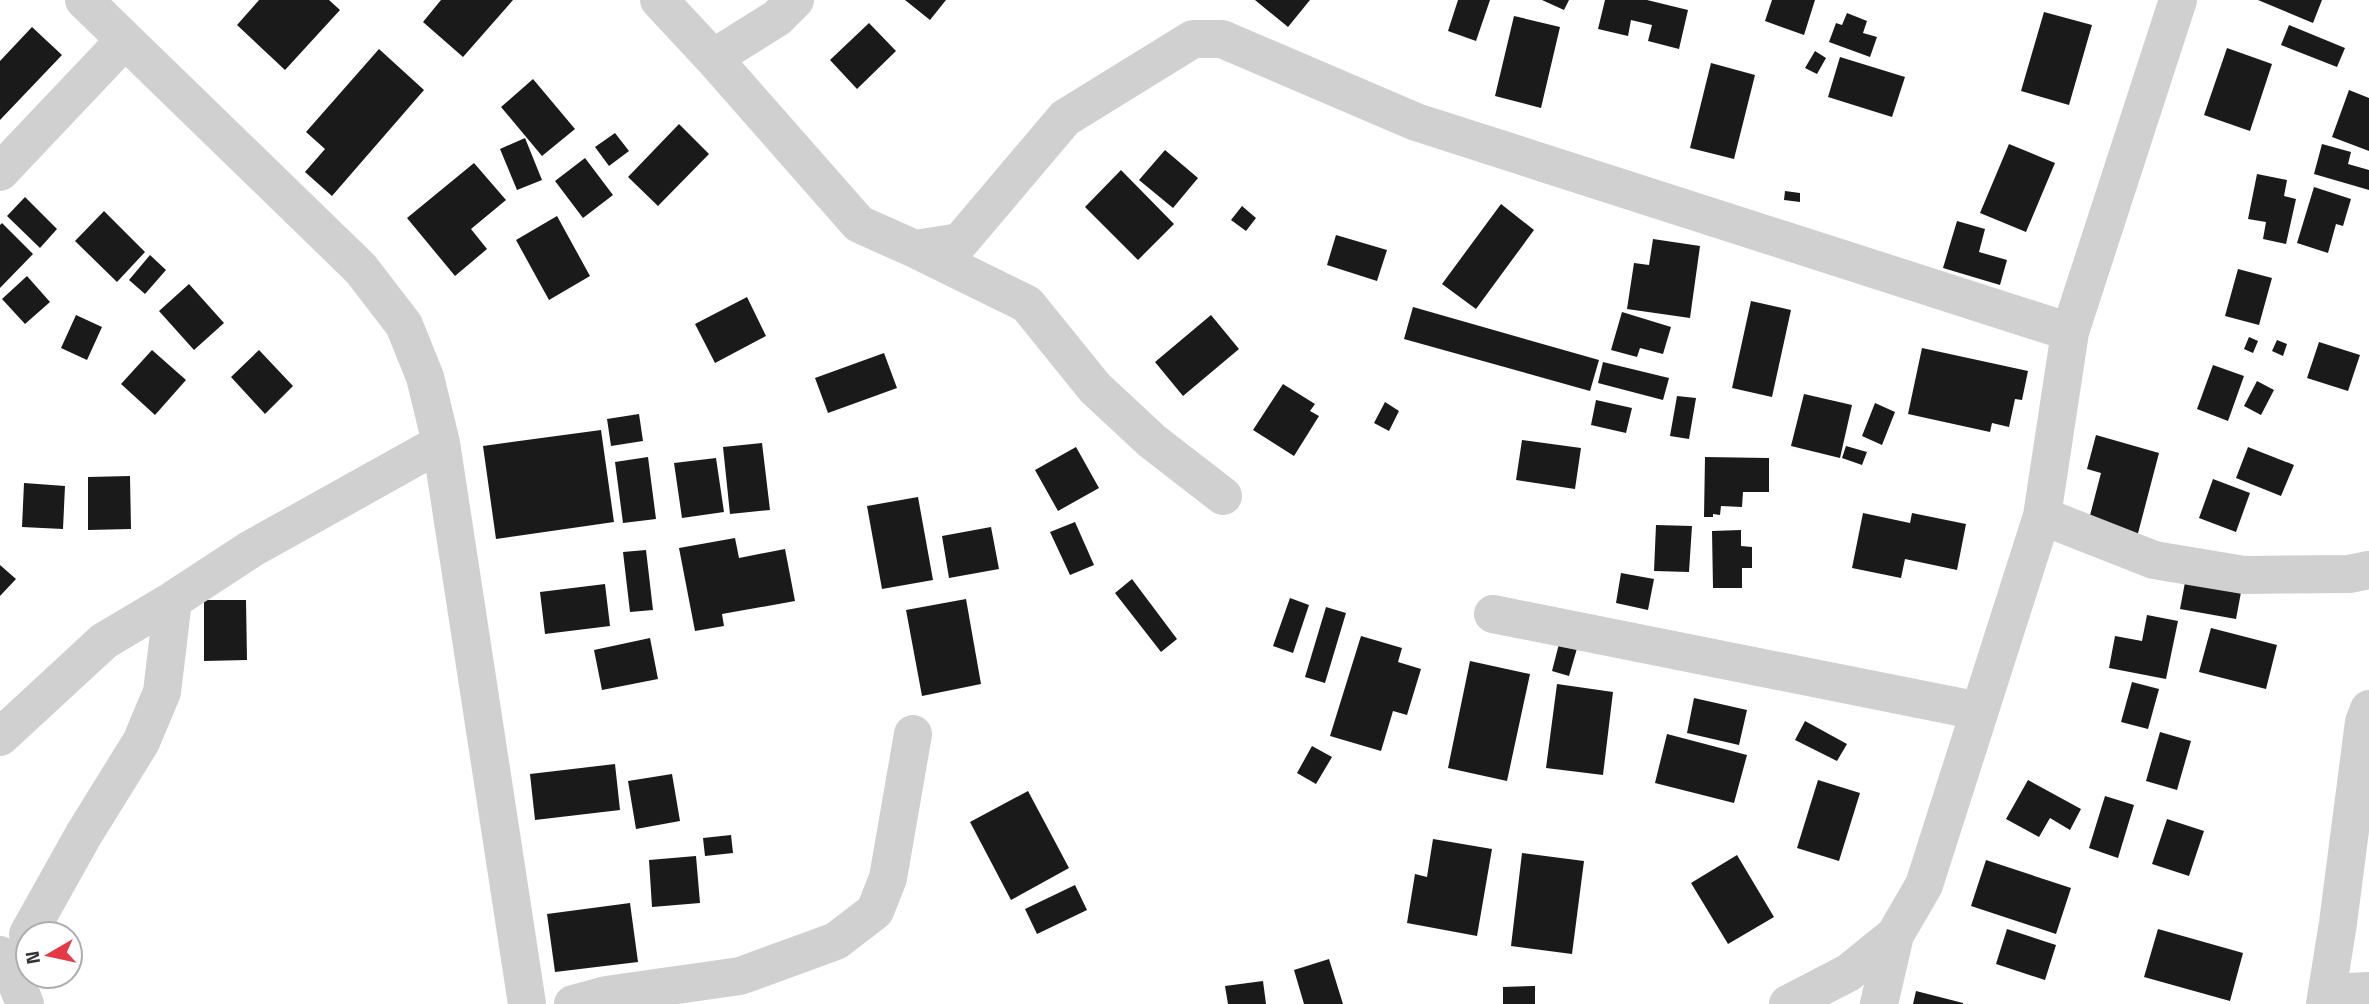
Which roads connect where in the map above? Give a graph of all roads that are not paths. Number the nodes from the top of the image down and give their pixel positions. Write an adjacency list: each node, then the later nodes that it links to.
1 (659, 0): 6 (street)
2 (795, 0): 6 (street)
3 (2178, 0): 9 (street)
4 (96, 4): 5 (street)
5 (124, 41): 7 (street); 10 (street)
6 (713, 58): 8 (street)
7 (0, 172)
8 (915, 249): 9 (street); 11 (street)
9 (2070, 331): 12 (street)
10 (441, 443): 14 (street); 24 (street)
11 (1223, 496)
12 (2042, 516): 13 (street); 17 (street)
13 (2369, 570)
14 (173, 600): 19 (street); 20 (street)
15 (1493, 614): 17 (street)
16 (2369, 709): 23 (street)
17 (1979, 711): 21 (street)
18 (913, 734): 25 (street)
19 (0, 737)
20 (33, 920)
21 (1895, 935): 26 (street); 27 (street)
22 (2369, 991): 23 (street)
23 (2326, 998)
24 (527, 1004)
25 (573, 1004)
26 (1788, 1004)
27 (1880, 1004)

